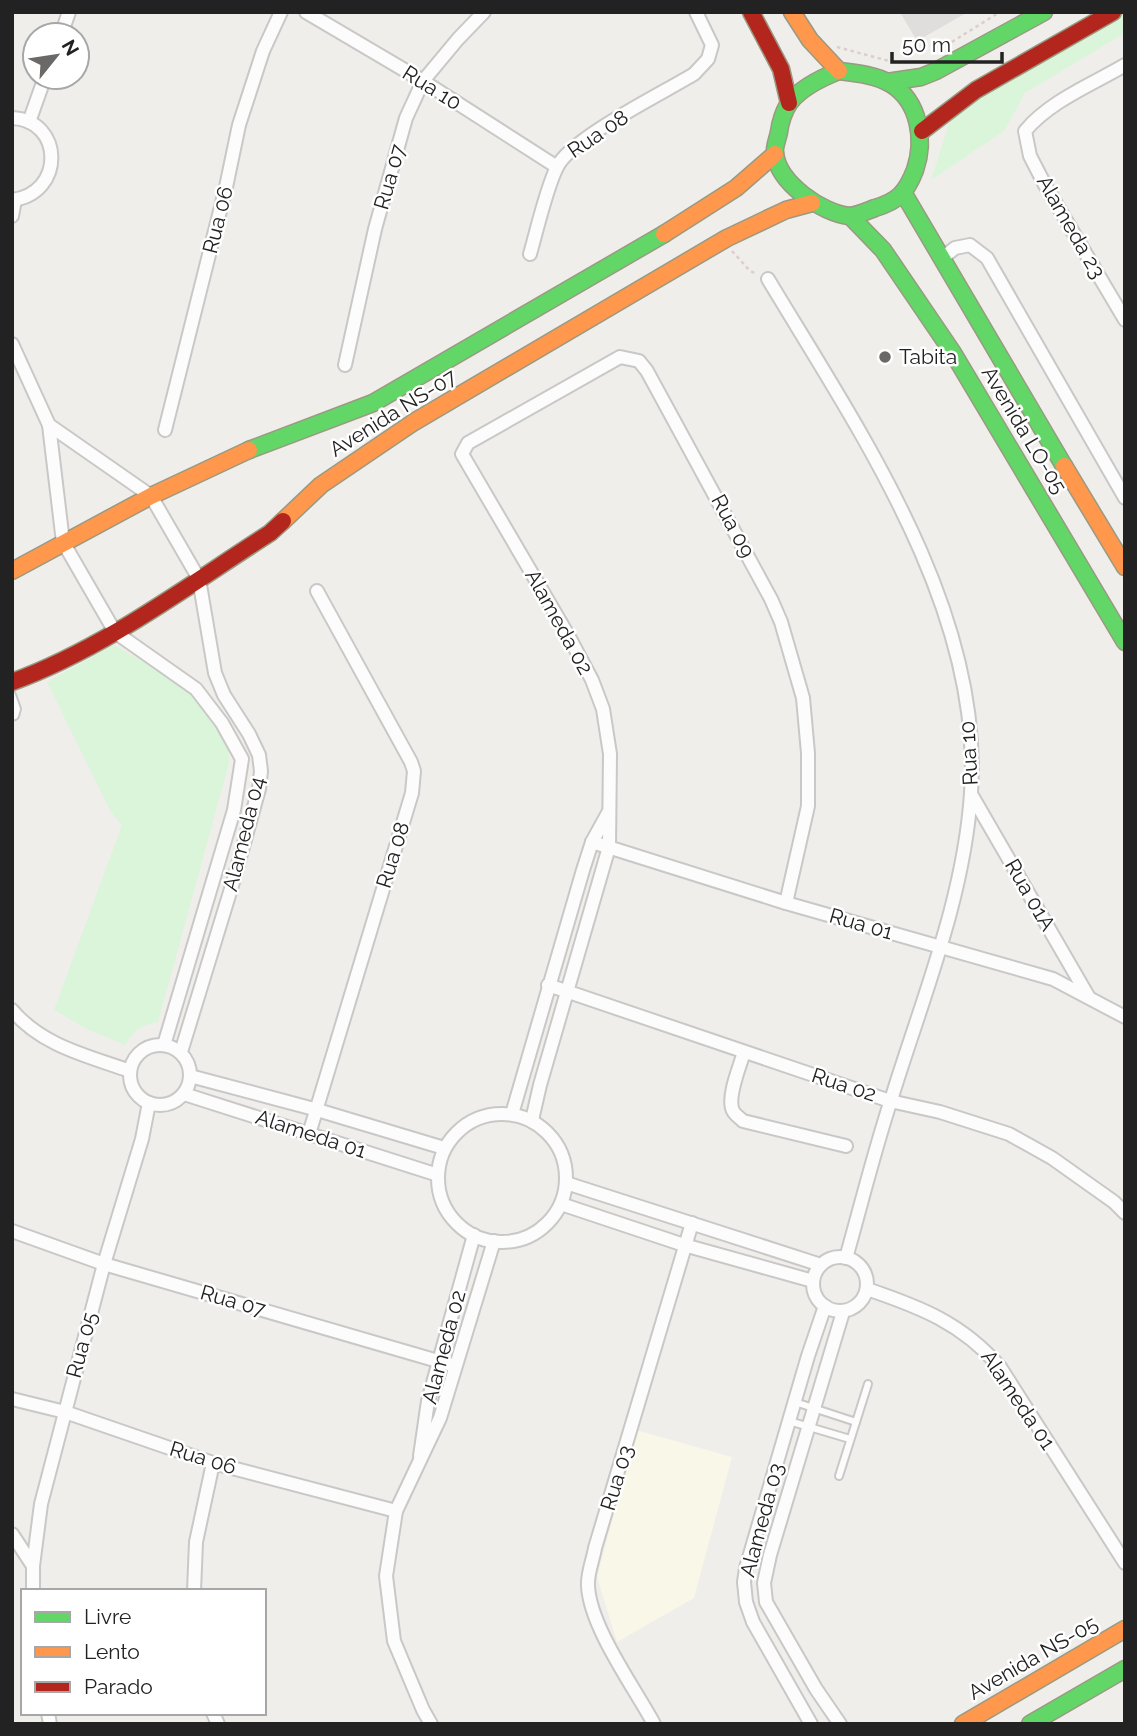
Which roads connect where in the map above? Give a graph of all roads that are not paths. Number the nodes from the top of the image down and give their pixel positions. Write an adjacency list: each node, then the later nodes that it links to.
1 (281, 12): 33 (street, Rua 06)
2 (306, 12): 11 (street, Rua 10)
3 (484, 12): 11 (street, Rua 07)
4 (696, 12): 19 (street, Rua 08)
5 (751, 12): 14 (street)
6 (792, 12): 10 (street)
7 (1044, 12): 12 (street)
8 (1113, 12): 17 (street)
9 (1125, 65): 28 (street, Alameda 23)
10 (839, 71): 12 (street); 14 (street)
11 (423, 81): 19 (street, Rua 10); 31 (street, Rua 07)
12 (887, 82): 17 (street)
13 (40, 91): 16 (street)
14 (789, 103): 18 (street)
15 (12, 118): 16 (street)
16 (29, 122): 21 (street)
17 (922, 131): 20 (street)
18 (775, 154): 22 (street); 35 (street, Avenida NS-07)
19 (557, 167): 25 (street, Rua 08)
20 (904, 194): 24 (street); 26 (street, Avenida LO-05)
21 (14, 200): 23 (street)
22 (812, 203): 24 (street); 40 (street, Avenida NS-07)
23 (12, 216)
24 (850, 216): 43 (street, Avenida LO-05)
25 (530, 254)
26 (941, 259): 36 (street); 38 (street, Avenida LO-05)
27 (768, 279): 47 (street, Rua 10)
28 (1120, 299): 29 (street, Alameda 23)
29 (1125, 320)
30 (12, 344): 32 (street)
31 (345, 365)
32 (49, 425): 35 (street); 37 (street)
33 (165, 430)
34 (463, 450): 48 (street, Alameda 02); 51 (street, Rua 09)
35 (152, 496): 37 (street, Avenida NS-07); 40 (street, Alameda 04)
36 (1125, 498)
37 (63, 542): 39 (street, Avenida NS-07); 42 (street)
38 (1125, 567)
39 (12, 571)
40 (199, 579): 42 (street, Avenida NS-07); 53 (street, Alameda 04)
41 (317, 591): 70 (street, Rua 08)
42 (115, 632): 44 (street, Avenida NS-07); 52 (street, Alameda 04)
43 (1125, 642)
44 (12, 682)
45 (12, 695): 46 (lane)
46 (12, 717)
47 (971, 794): 54 (street, Rua 10); 59 (street, Rua 01A)
48 (610, 810): 49 (street, Alameda 02); 50 (street, Alameda 02)
49 (593, 842): 50 (street, Rua 01); 57 (street, Alameda 02)
50 (609, 847): 51 (street, Rua 01); 58 (street, Alameda 02)
51 (786, 903): 54 (street, Rua 01)
52 (196, 934): 53 (street); 55 (street, Alameda 04)
53 (216, 939): 56 (street, Alameda 04)
54 (941, 948): 59 (street, Rua 01); 68 (street, Rua 10)
55 (189, 956): 56 (street); 62 (street, Alameda 04)
56 (209, 962): 63 (street, Alameda 04)
57 (548, 985): 58 (street, Rua 02); 71 (street, Alameda 02)
58 (568, 991): 64 (street, Rua 02); 72 (street, Alameda 02)
59 (1088, 996): 61 (street, Rua 01)
60 (12, 1010): 65 (street)
61 (1125, 1017)
62 (164, 1045): 63 (street); 65 (street)
63 (181, 1052): 66 (street)
64 (744, 1052): 68 (street, Rua 02); 74 (street)
65 (130, 1071): 69 (street)
66 (190, 1076): 67 (street); 70 (street, Alameda 01)
67 (184, 1094): 69 (street); 73 (street, Alameda 01)
68 (890, 1101): 79 (street, Rua 02); 85 (street, Rua 10)
69 (149, 1103): 86 (street, Rua 05)
70 (314, 1109): 73 (street, Rua 08); 75 (street, Alameda 01)
71 (512, 1114): 72 (street); 75 (street)
72 (531, 1120): 77 (street)
73 (309, 1134): 76 (street, Alameda 01)
74 (846, 1146)
75 (444, 1147): 76 (street)
76 (438, 1175): 82 (street)
77 (566, 1183): 78 (street); 80 (street)
78 (561, 1204): 83 (street); 84 (street)
79 (1125, 1213)
80 (692, 1223): 84 (street, Rua 03); 87 (street)
81 (12, 1231): 86 (street, Rua 07)
82 (474, 1235): 83 (street); 92 (street, Alameda 02)
83 (494, 1241): 93 (street, Alameda 02)
84 (684, 1245): 88 (street); 115 (street, Rua 03)
85 (846, 1258): 87 (street); 89 (street)
86 (104, 1264): 92 (street, Rua 07); 98 (street, Rua 05)
87 (821, 1265): 88 (street)
88 (813, 1281): 90 (street)
89 (867, 1289): 91 (street); 108 (street, Alameda 01)
90 (825, 1306): 91 (street); 96 (street, Alameda 03)
91 (843, 1312): 97 (street, Alameda 03)
92 (439, 1360): 93 (street, Rua 07); 103 (street, Alameda 02)
93 (455, 1366): 103 (street, Alameda 02)
94 (868, 1384): 100 (lane)
95 (12, 1399): 98 (street, Rua 06)
96 (794, 1402): 97 (lane); 99 (street, Alameda 03)
97 (813, 1409): 100 (lane); 101 (street, Alameda 03)
98 (65, 1412): 104 (street, Rua 06); 109 (street, Rua 05)
99 (789, 1421): 101 (lane); 116 (street, Alameda 03)
100 (856, 1422): 102 (lane)
101 (808, 1427): 102 (lane); 117 (street, Alameda 03)
102 (850, 1440): 105 (lane)
103 (420, 1460): 106 (street, Alameda 02)
104 (213, 1463): 106 (street, Rua 06); 111 (street)
105 (839, 1476)
106 (396, 1511): 114 (street, Alameda 02)
107 (12, 1534): 109 (street)
108 (1125, 1563)
109 (33, 1566): 110 (street, Rua 05)
110 (33, 1589)
111 (194, 1589)
112 (1125, 1629): 118 (street, Avenida NS-05)
113 (1125, 1669): 119 (street)
114 (431, 1724)
115 (654, 1724)
116 (811, 1724)
117 (840, 1724)
118 (963, 1724)
119 (1030, 1724)

